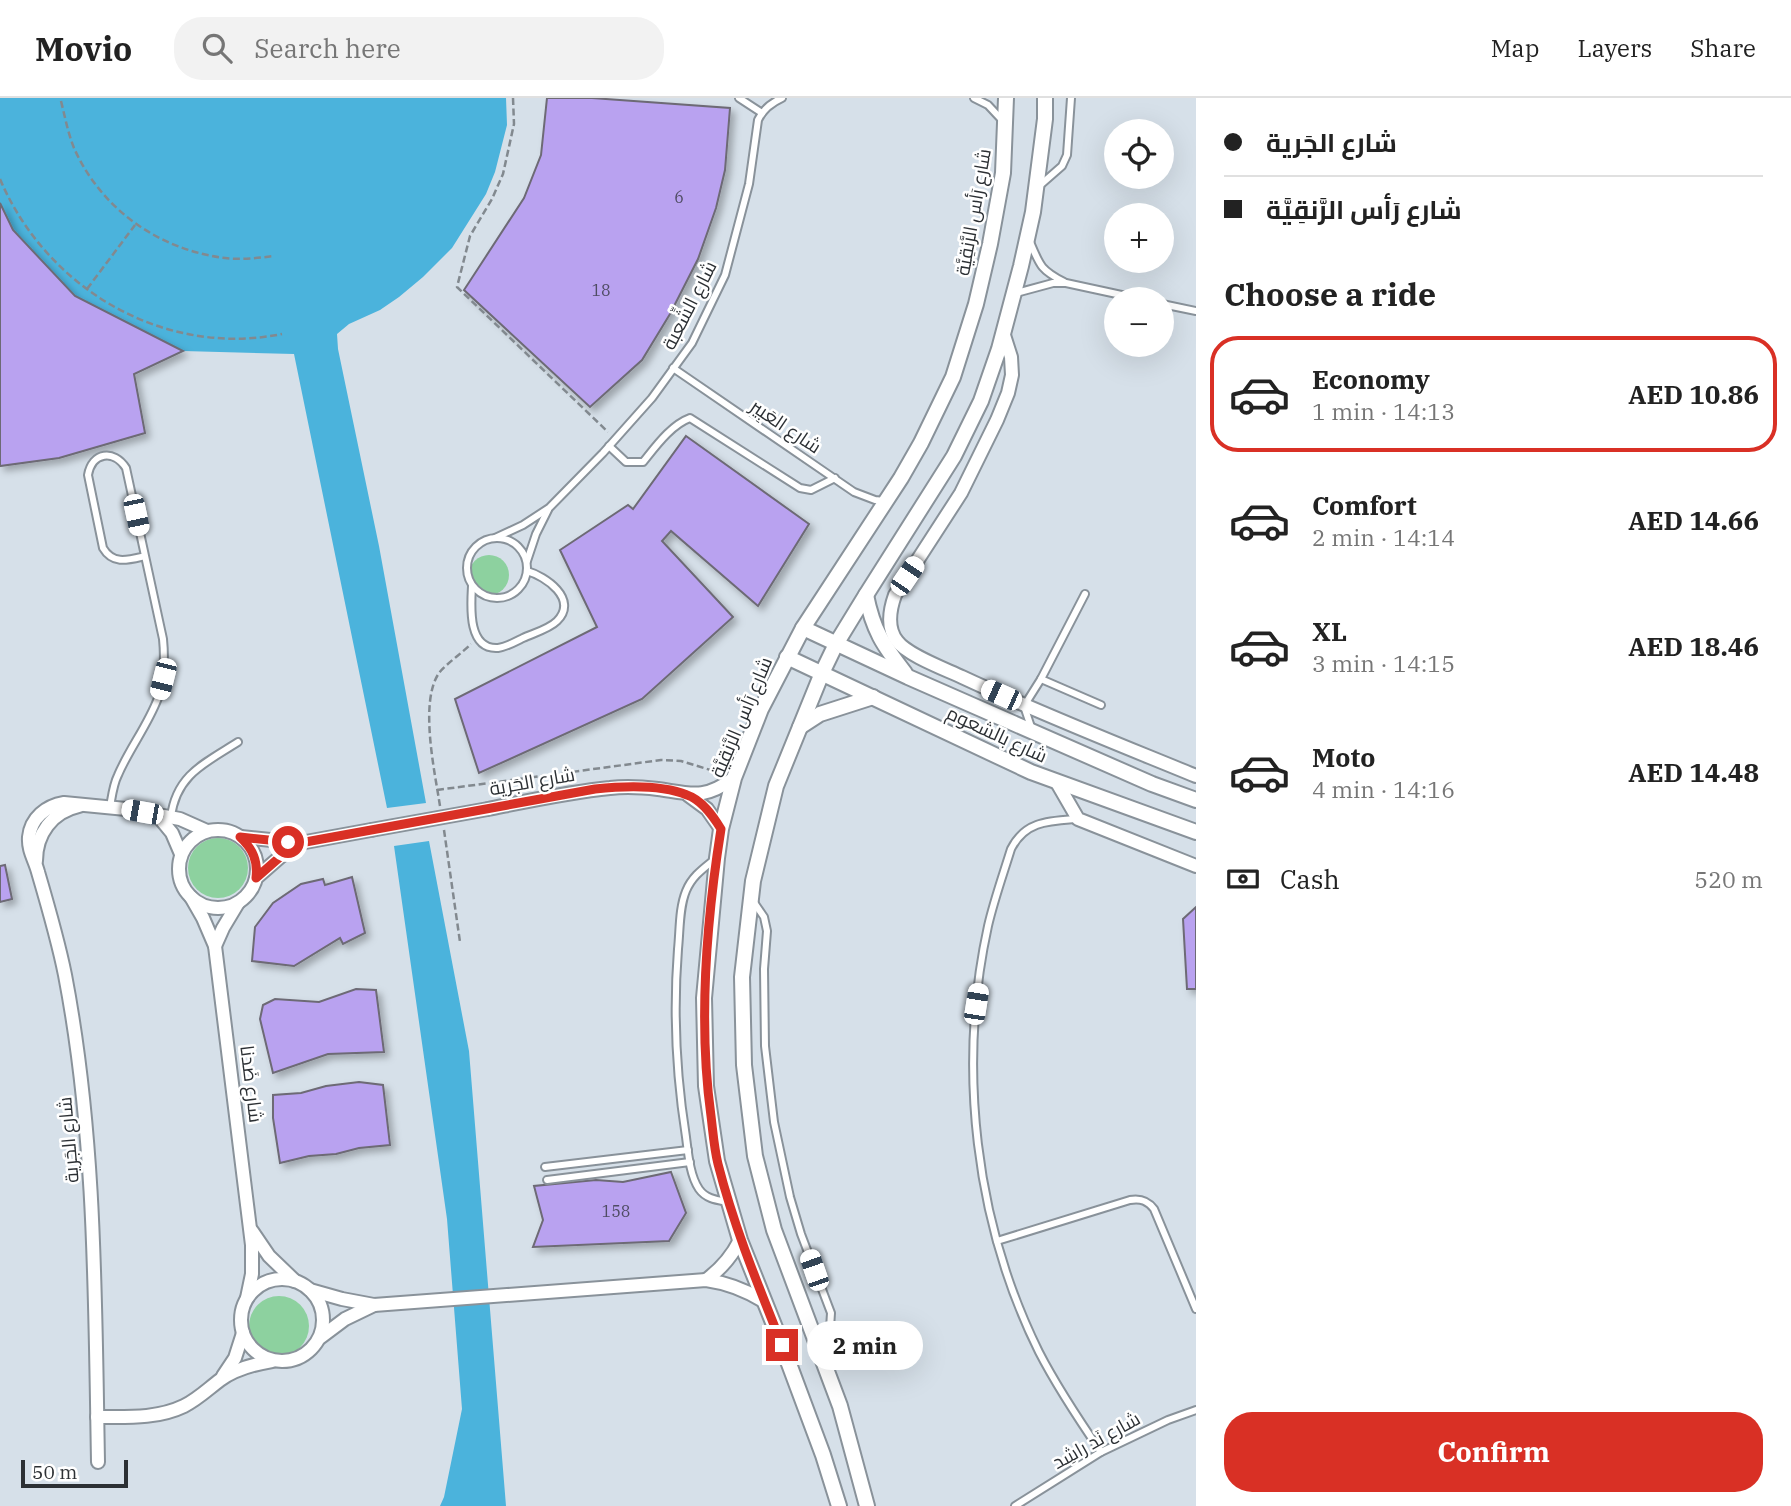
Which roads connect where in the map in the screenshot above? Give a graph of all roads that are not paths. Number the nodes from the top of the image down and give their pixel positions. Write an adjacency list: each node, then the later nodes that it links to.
1 (739, 98): 7 (lane)
2 (974, 98): 8 (lane)
3 (1006, 98): 8 (street, شارع رَأس الرَّنقِيَّة)
4 (1045, 98): 9 (street)
5 (1071, 98): 9 (lane)
6 (775, 99): 7 (lane)
7 (762, 113): 17 (lane, شارع الشِّعبة)
8 (1006, 124): 20 (street, شارع رَأس الرَّنقِيَّة)
9 (1036, 188): 10 (street)
10 (1028, 237): 11 (lane); 13 (street)
11 (1066, 283): 12 (lane); 13 (lane)
12 (1104, 291)
13 (1014, 293): 16 (street)
14 (1174, 306): 15 (lane)
15 (1196, 311)
16 (1003, 332): 28 (street); 37 (street)
17 (673, 368): 18 (lane, شارع الشِّعبة); 19 (lane, شارع العَبِير)
18 (609, 446): 19 (lane); 21 (lane, شارع الشِّعبة)
19 (835, 478): 20 (lane, شارع العَبِير)
20 (886, 501): 29 (street, شارع رَأس الرَّنقِيَّة)
21 (549, 508): 22 (lane, شارع الشِّعبة); 24 (lane, شارع الشِّعبة)
22 (495, 538): 24 (lane); 26 (lane)
23 (145, 556): 23 (lane); 47 (lane)
24 (526, 562): 25 (lane)
25 (527, 571): 26 (lane); 26 (lane)
26 (472, 586)
27 (1085, 594): 34 (lane)
28 (866, 595): 30 (street); 33 (street)
29 (803, 628): 30 (street, شارع بالشعوم); 31 (street, شارع رَأس الرَّنقِيَّة)
30 (836, 644): 32 (street); 33 (street, شارع بالشعوم)
31 (787, 657): 32 (street, شارع بالشعوم); 42 (street, شارع رَأس الرَّنقِيَّة)
32 (822, 673): 35 (street, شارع بالشعوم); 38 (street)
33 (908, 677): 39 (street, شارع بالشعوم)
34 (1041, 680): 36 (lane); 37 (lane)
35 (873, 697): 38 (street); 43 (street, شارع بالشعوم)
36 (1101, 705)
37 (1024, 706): 39 (lane); 41 (street)
38 (799, 728): 60 (street)
39 (1033, 732): 46 (street, شارع بالشعوم)
40 (238, 742): 48 (lane)
41 (1196, 776)
42 (734, 778): 45 (street, شارع الجَرية); 50 (street, شارع رَأس الرَّنقِيَّة)
43 (1056, 781): 49 (street); 52 (street, شارع بالشعوم)
44 (1196, 786): 46 (street)
45 (688, 795): 50 (street); 54 (street, شارع الجَرية, bridge)
46 (1190, 798)
47 (110, 807): 48 (street, شارع الجَرية); 84 (street, شارع الجَرية)
48 (164, 816): 51 (street, شارع الجَرية); 55 (street)
49 (1078, 819): 57 (street); 70 (lane)
50 (721, 829): 56 (street, شارع رَأس الرَّنقِيَّة)
51 (207, 831): 53 (street); 55 (street)
52 (1196, 832)
53 (240, 837): 54 (street, شارع الجَرية); 58 (street)
54 (300, 843): 58 (street, شارع الجَرية)
55 (181, 854): 59 (street)
56 (716, 858): 63 (lane); 67 (street, شارع رَأس الرَّنقِيَّة)
57 (1196, 866)
58 (256, 878): 61 (street)
59 (191, 897): 61 (street); 62 (street, شارع ضَدنا)
60 (751, 899): 80 (street); 80 (lane)
61 (239, 902): 62 (street)
62 (215, 946): 68 (street, شارع ضَدنا)
63 (688, 1150): 64 (lane); 65 (lane)
64 (690, 1162): 66 (lane); 67 (lane)
65 (545, 1167)
66 (547, 1180)
67 (729, 1202): 69 (street, شارع رَأس الرَّنقِيَّة)
68 (251, 1228): 72 (street, شارع ضَدنا); 74 (street, شارع ضَدنا)
69 (740, 1240): 71 (street); 75 (street, شارع رَأس الرَّنقِيَّة)
70 (997, 1241): 77 (lane); 85 (lane)
71 (706, 1280): 75 (street); 76 (street)
72 (297, 1282): 73 (street); 74 (street)
73 (310, 1290): 76 (street); 79 (street)
74 (247, 1298): 78 (street)
75 (765, 1302): 87 (street, شارع رَأس الرَّنقِيَّة)
76 (374, 1305): 79 (street)
77 (1196, 1309)
78 (243, 1333): 81 (street); 82 (street)
79 (319, 1339): 81 (street)
80 (818, 1348): 88 (street)
81 (273, 1361): 82 (street)
82 (220, 1380): 84 (street)
83 (1196, 1410): 85 (lane, شارع نَد راشِد)
84 (97, 1417): 86 (street, شارع الجَرية)
85 (1101, 1452): 89 (lane, شارع نَد راشِد)
86 (98, 1462)
87 (839, 1506)
88 (867, 1506)
89 (1015, 1506)

